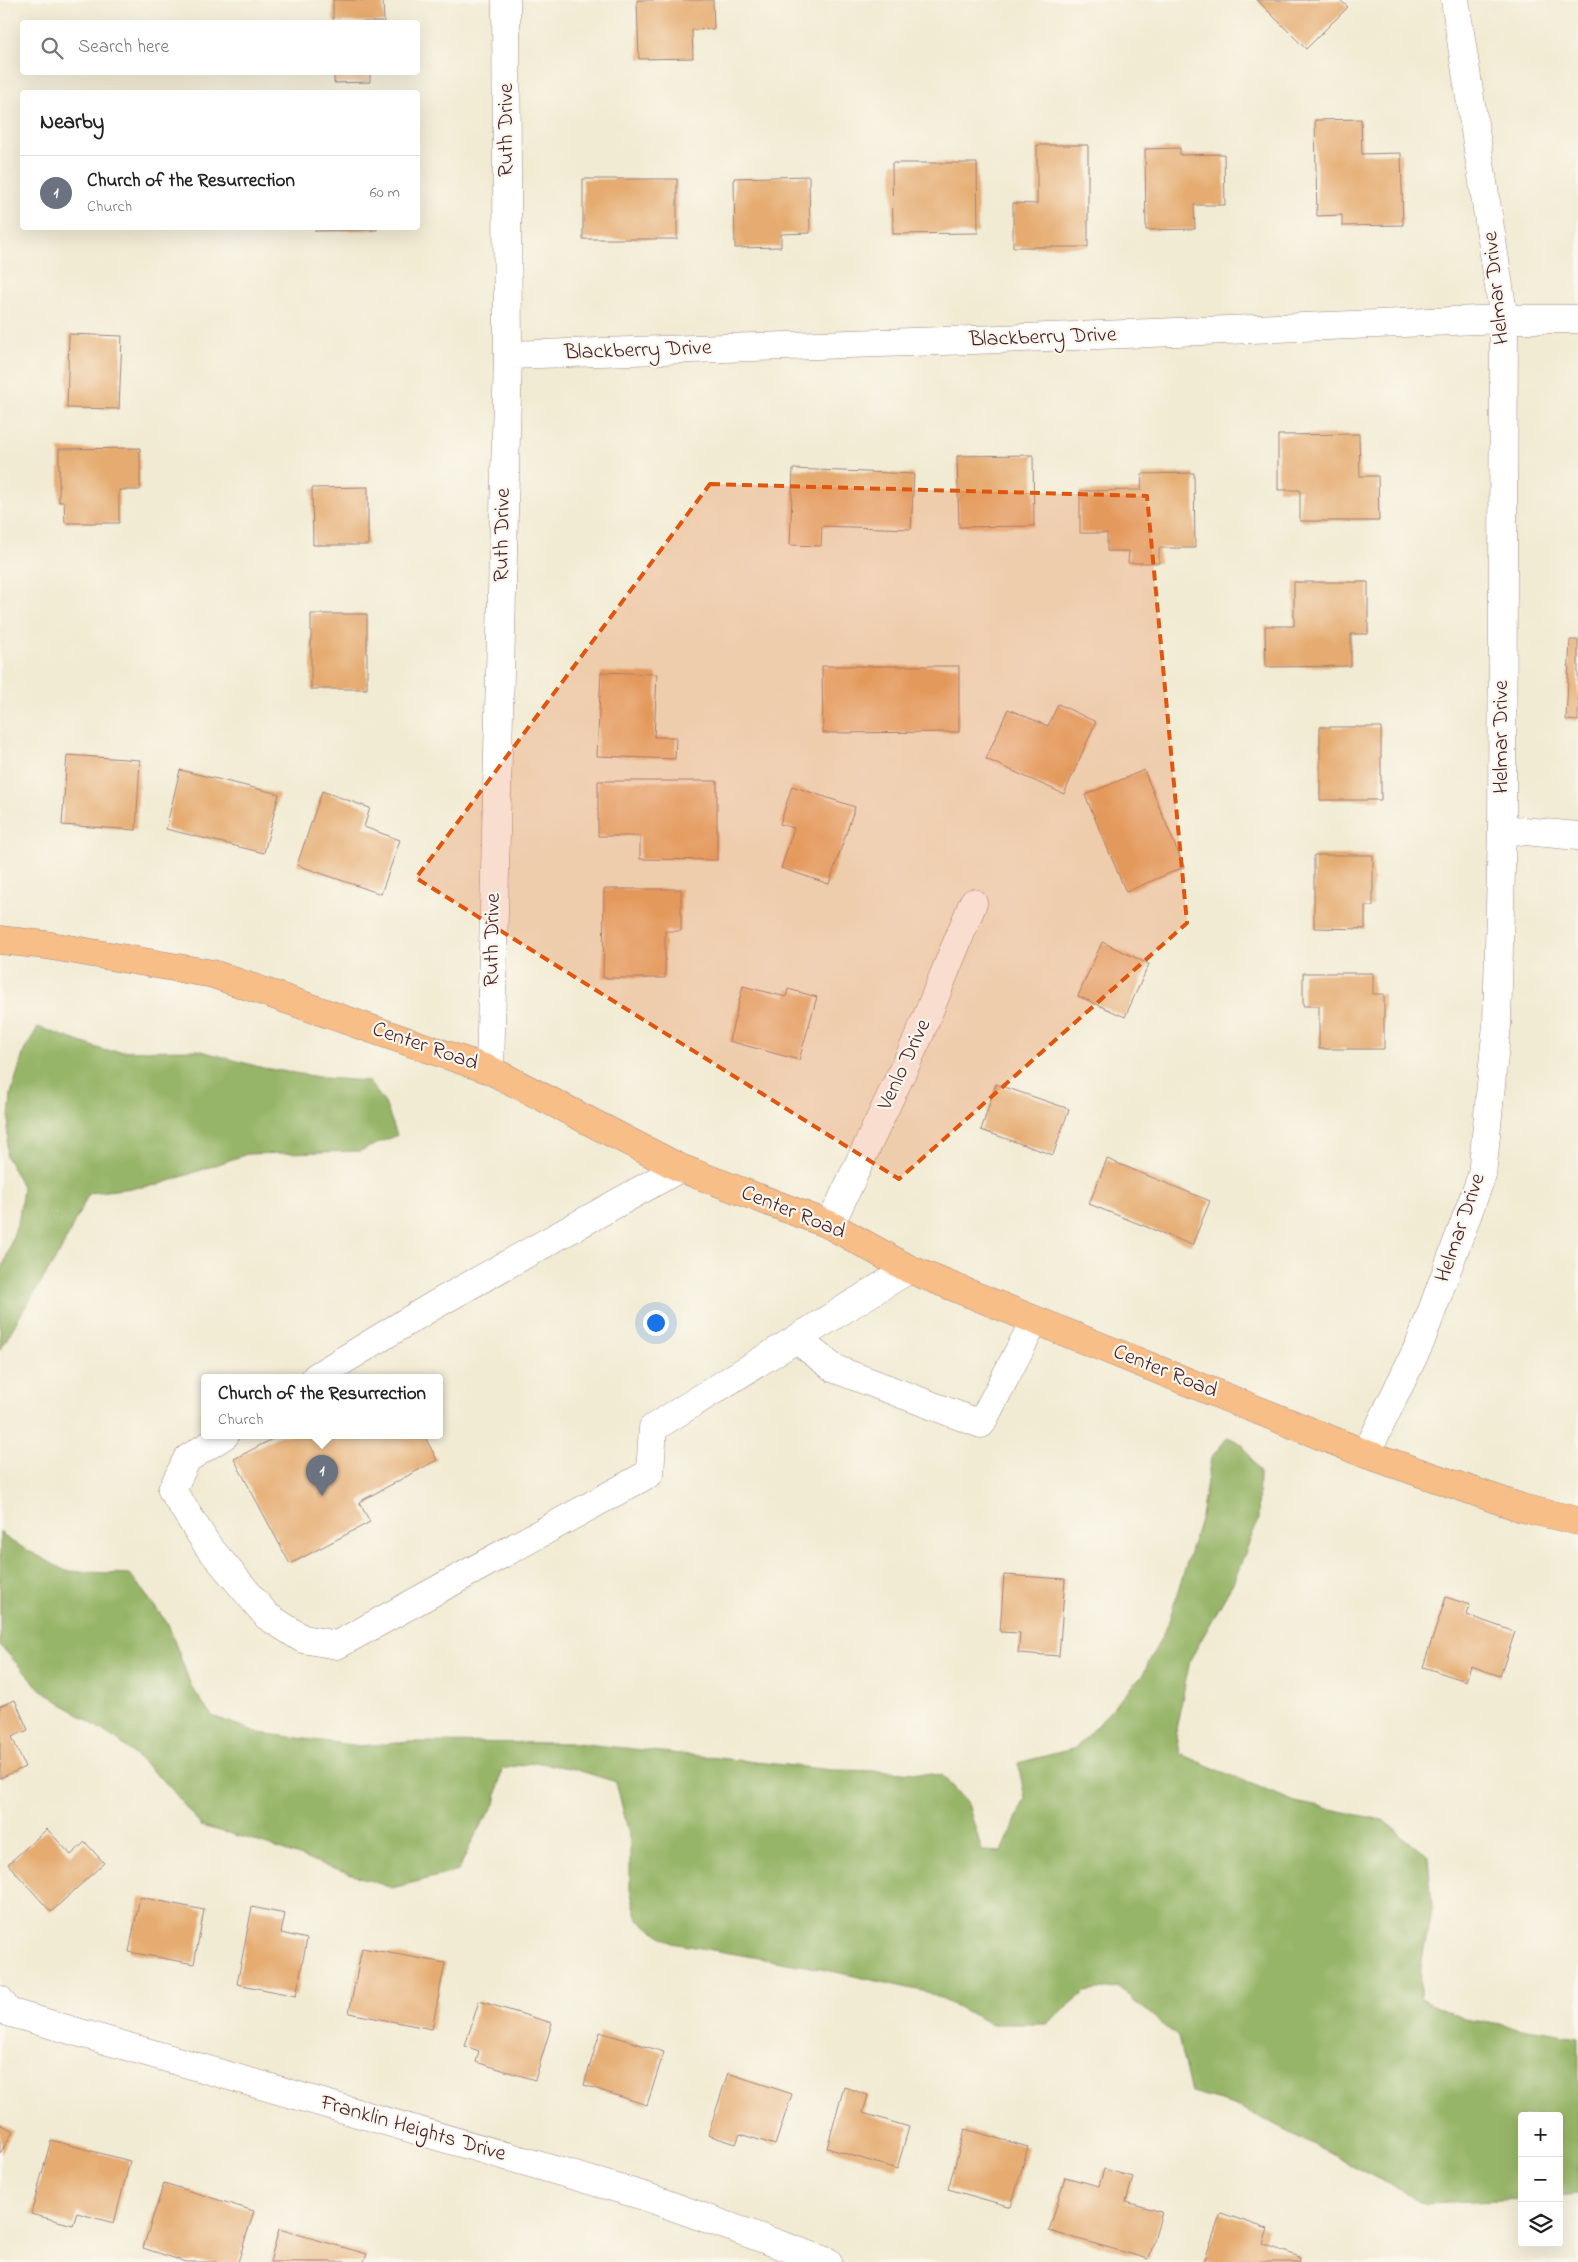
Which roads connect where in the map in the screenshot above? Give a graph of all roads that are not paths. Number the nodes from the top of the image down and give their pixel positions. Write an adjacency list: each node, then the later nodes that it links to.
1 (506, 0): 5 (street, Ruth Drive)
2 (1456, 0): 4 (street, Helmar Drive)
3 (1578, 319): 4 (street, Blackberry Drive)
4 (1504, 320): 5 (street, Blackberry Drive); 6 (street, Helmar Drive)
5 (508, 355): 10 (street, Ruth Drive)
6 (1502, 829): 7 (street); 18 (street, Helmar Drive)
7 (1578, 836)
8 (973, 903): 12 (street, Venlo Drive)
9 (0, 940): 10 (main road, Center Road)
10 (490, 1070): 11 (main road, Center Road)
11 (680, 1168): 12 (main road, Center Road); 16 (street)
12 (830, 1224): 13 (main road, Center Road)
13 (909, 1269): 14 (main road, Center Road); 15 (street)
14 (1035, 1320): 15 (street); 18 (main road, Center Road)
15 (796, 1339): 17 (street)
16 (321, 1374)
17 (219, 1439)
18 (1366, 1454): 19 (main road, Center Road)
19 (1578, 1522)
20 (0, 2000): 21 (street, Franklin Heights Drive)
21 (828, 2262)

